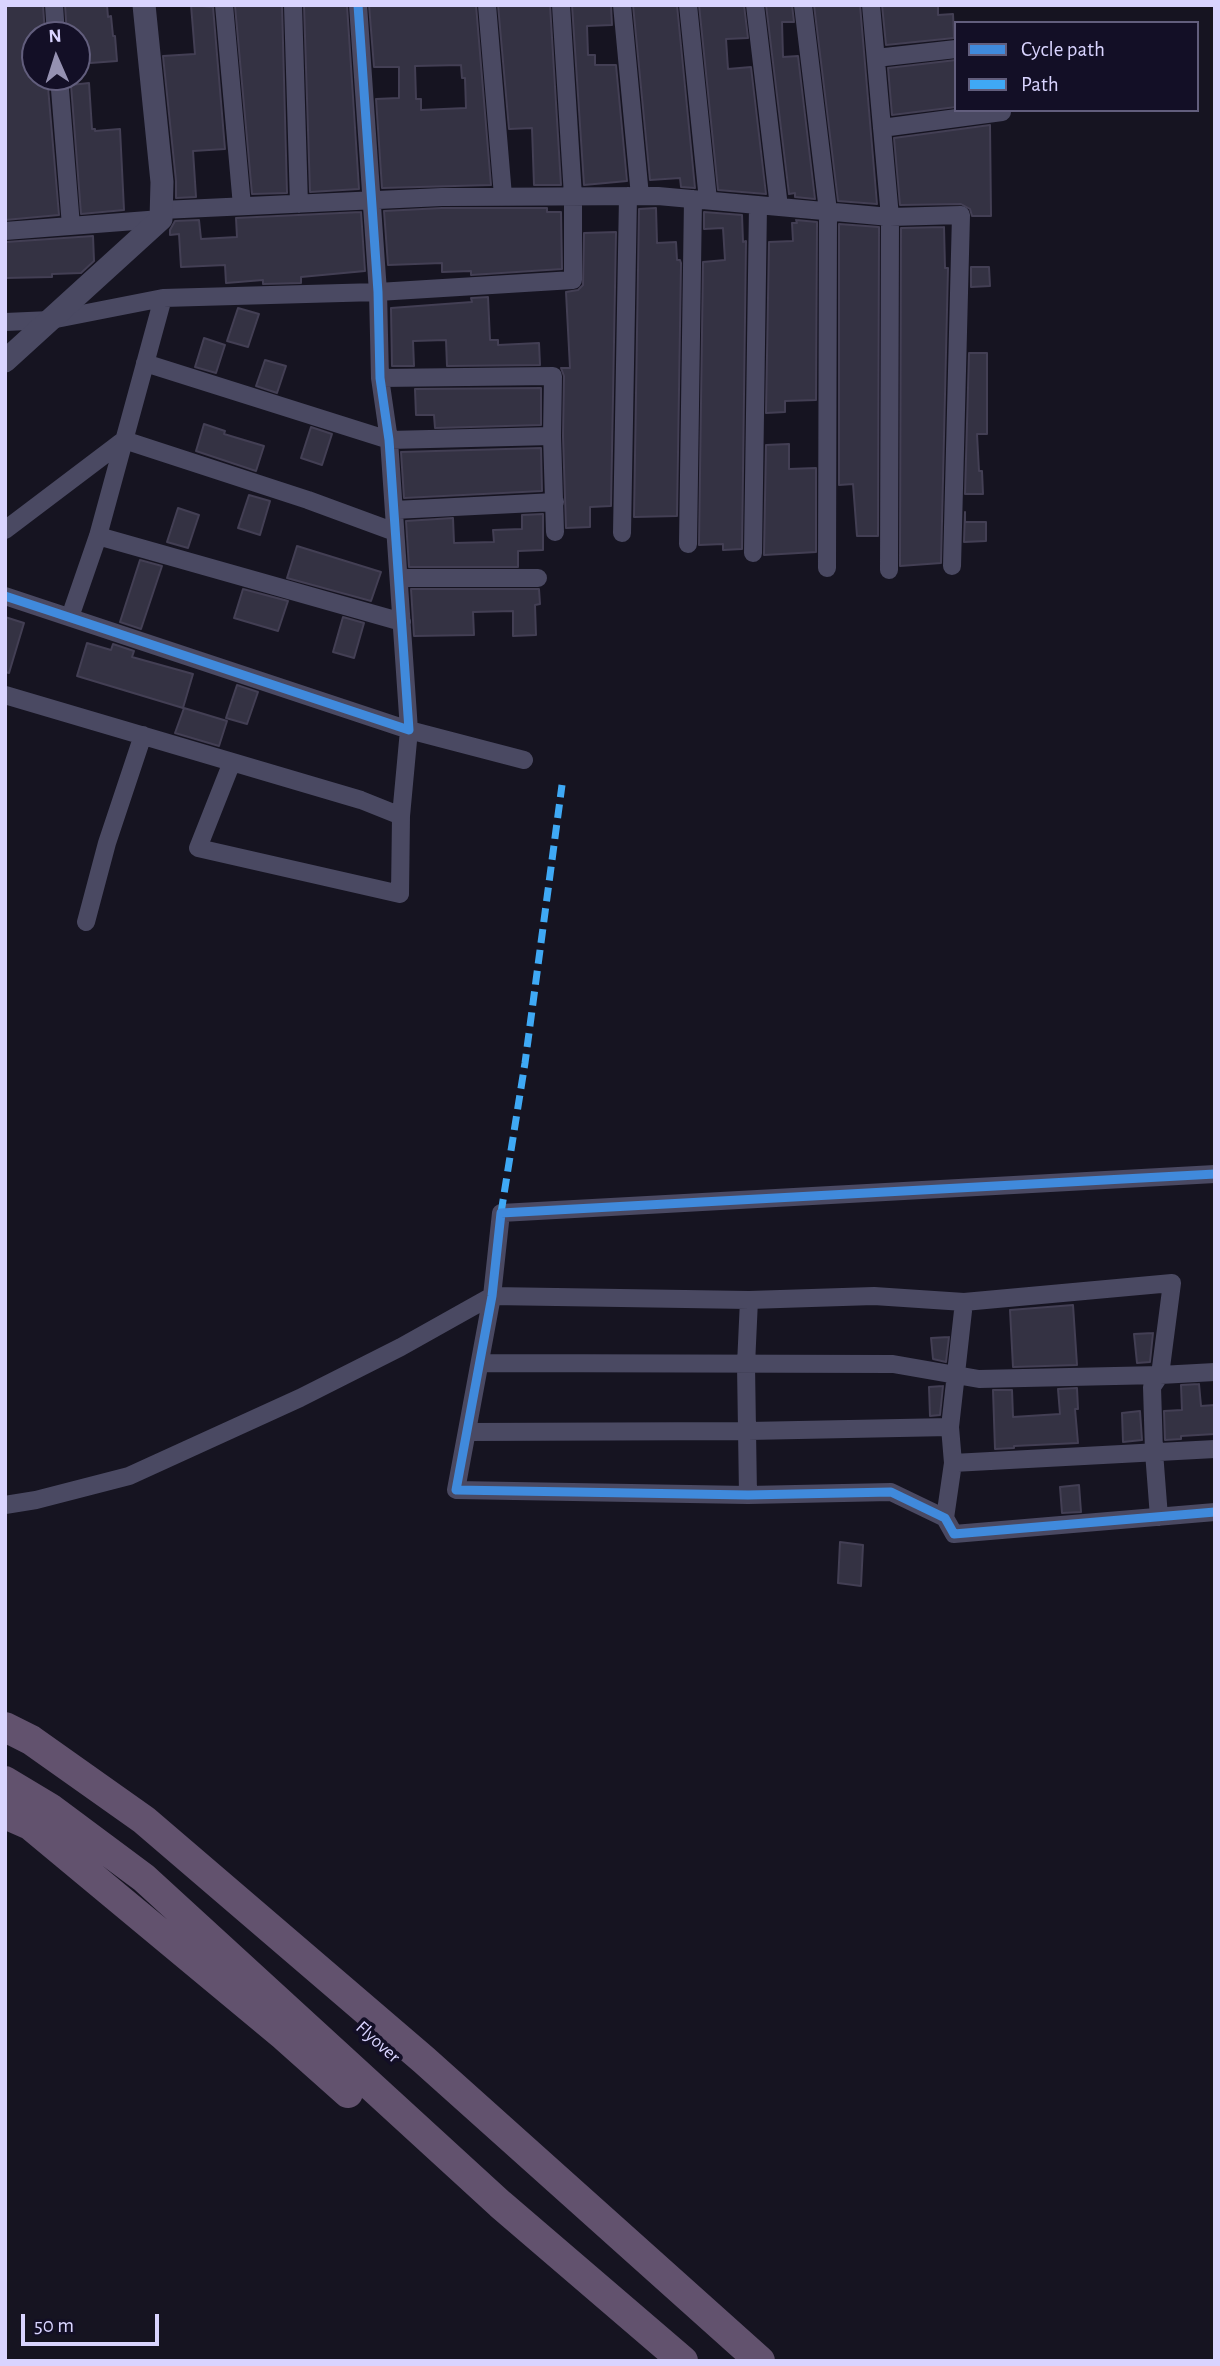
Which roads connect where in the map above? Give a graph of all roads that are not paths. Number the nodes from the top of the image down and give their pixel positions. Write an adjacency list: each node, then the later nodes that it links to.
1 (144, 5): 27 (street)
2 (224, 5): 24 (street)
3 (293, 5): 22 (street)
4 (358, 5): 20 (street)
5 (487, 5): 19 (street)
6 (561, 5): 17 (street)
7 (622, 5): 18 (street)
8 (688, 5): 21 (street)
9 (755, 5): 25 (street)
10 (803, 5): 26 (street)
11 (871, 5): 13 (street)
12 (954, 49): 13 (street)
13 (876, 58): 16 (street)
14 (60, 91): 29 (street)
15 (1002, 112): 16 (street)
16 (882, 128): 28 (street)
17 (573, 196): 18 (street); 19 (street); 31 (street)
18 (634, 196): 21 (street); 46 (street)
19 (503, 197): 20 (street)
20 (371, 200): 22 (street); 31 (street)
21 (701, 200): 23 (street); 48 (street)
22 (299, 204): 24 (street)
23 (758, 205): 25 (street); 49 (street)
24 (242, 206): 27 (street)
25 (779, 207): 26 (street)
26 (828, 211): 28 (street); 51 (street)
27 (162, 215): 29 (street); 33 (street)
28 (890, 217): 50 (street); 52 (street)
29 (71, 226): 30 (street)
30 (5, 231)
31 (378, 292): 32 (street); 37 (street)
32 (163, 298): 33 (street); 36 (street)
33 (51, 320): 34 (street); 35 (street)
34 (5, 322)
35 (5, 361)
36 (145, 363): 39 (street); 40 (street)
37 (380, 378): 38 (street); 40 (street)
38 (552, 436): 40 (street); 41 (street)
39 (124, 440): 43 (street); 44 (street); 47 (street)
40 (389, 440): 42 (street)
41 (555, 502): 42 (street); 45 (street)
42 (394, 510): 44 (street)
43 (5, 530)
44 (395, 532): 53 (street)
45 (555, 532)
46 (622, 533)
47 (98, 536): 56 (street); 57 (street)
48 (688, 544)
49 (753, 553)
50 (951, 566)
51 (827, 568)
52 (890, 570)
53 (398, 578): 54 (street); 57 (street)
54 (538, 578)
55 (5, 596): 56 (street)
56 (70, 617): 59 (street)
57 (402, 622): 59 (street)
58 (5, 695): 60 (street)
59 (409, 730): 61 (street); 63 (street)
60 (143, 736): 62 (street); 64 (street)
61 (524, 760)
62 (232, 762): 63 (street); 63 (street)
63 (401, 816)
64 (86, 922)
65 (1215, 1174): 66 (street)
66 (492, 1296): 67 (street); 69 (street); 81 (street)
67 (749, 1300): 68 (street); 70 (street)
68 (964, 1302): 72 (street); 73 (street)
69 (480, 1363): 70 (street); 76 (street)
70 (746, 1365): 73 (street); 75 (street)
71 (1215, 1372): 72 (street)
72 (1160, 1374): 73 (street); 78 (street)
73 (957, 1376): 74 (street)
74 (950, 1427): 75 (street); 79 (street)
75 (748, 1431): 76 (street); 80 (street)
76 (467, 1432): 80 (street)
77 (1215, 1449): 78 (street)
78 (1154, 1452): 79 (street); 83 (street)
79 (953, 1463): 84 (street)
80 (748, 1495): 84 (street)
81 (5, 1505)
82 (1215, 1512): 83 (street)
83 (1159, 1517): 84 (street)
84 (945, 1518)
85 (5, 1727): 92 (highway)
86 (5, 1741): 91 (highway, Flyover)
87 (5, 1781): 90 (highway, Flyover)
88 (5, 1814): 89 (highway)
89 (659, 2361)
90 (683, 2361)
91 (737, 2361)
92 (760, 2361)

